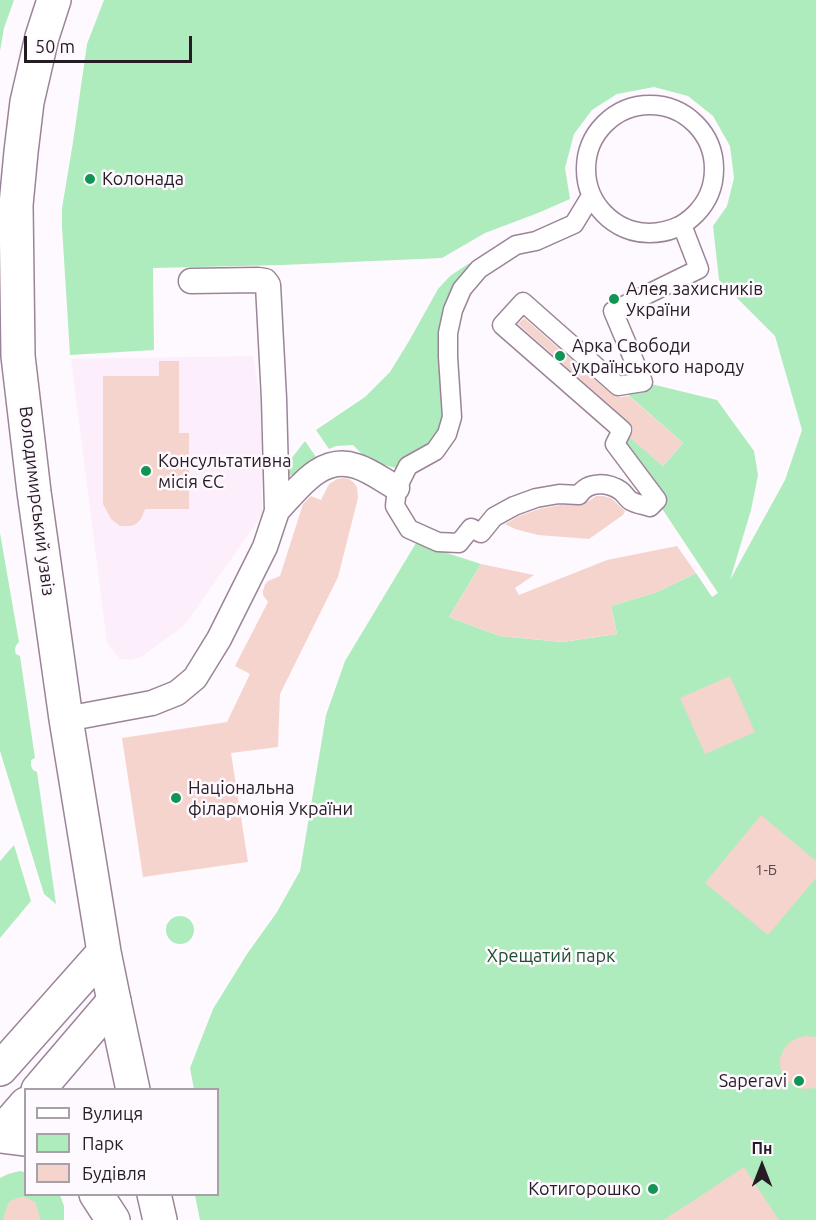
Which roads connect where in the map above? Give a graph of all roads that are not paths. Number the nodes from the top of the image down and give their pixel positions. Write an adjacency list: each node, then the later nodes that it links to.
1 (54, 0): 7 (main road, Володимирський узвіз)
2 (605, 214): 3 (street); 3 (street); 5 (street)
3 (630, 230): 5 (street)
4 (191, 281): 6 (street)
5 (397, 488): 6 (street)
6 (277, 511): 7 (street)
7 (66, 719): 8 (main road, Володимирський узвіз)
8 (104, 952): 9 (main road, Володимирський узвіз); 10 (main road)
9 (114, 1001): 11 (main road); 12 (main road, Володимирський узвіз)
10 (0, 1069)
11 (39, 1088)
12 (133, 1088)
13 (24, 1106): 14 (main road)
14 (0, 1135): 15 (main road)
15 (24, 1139)
16 (97, 1196): 18 (main road)
17 (154, 1196): 19 (main road)
18 (113, 1220)
19 (160, 1220)

